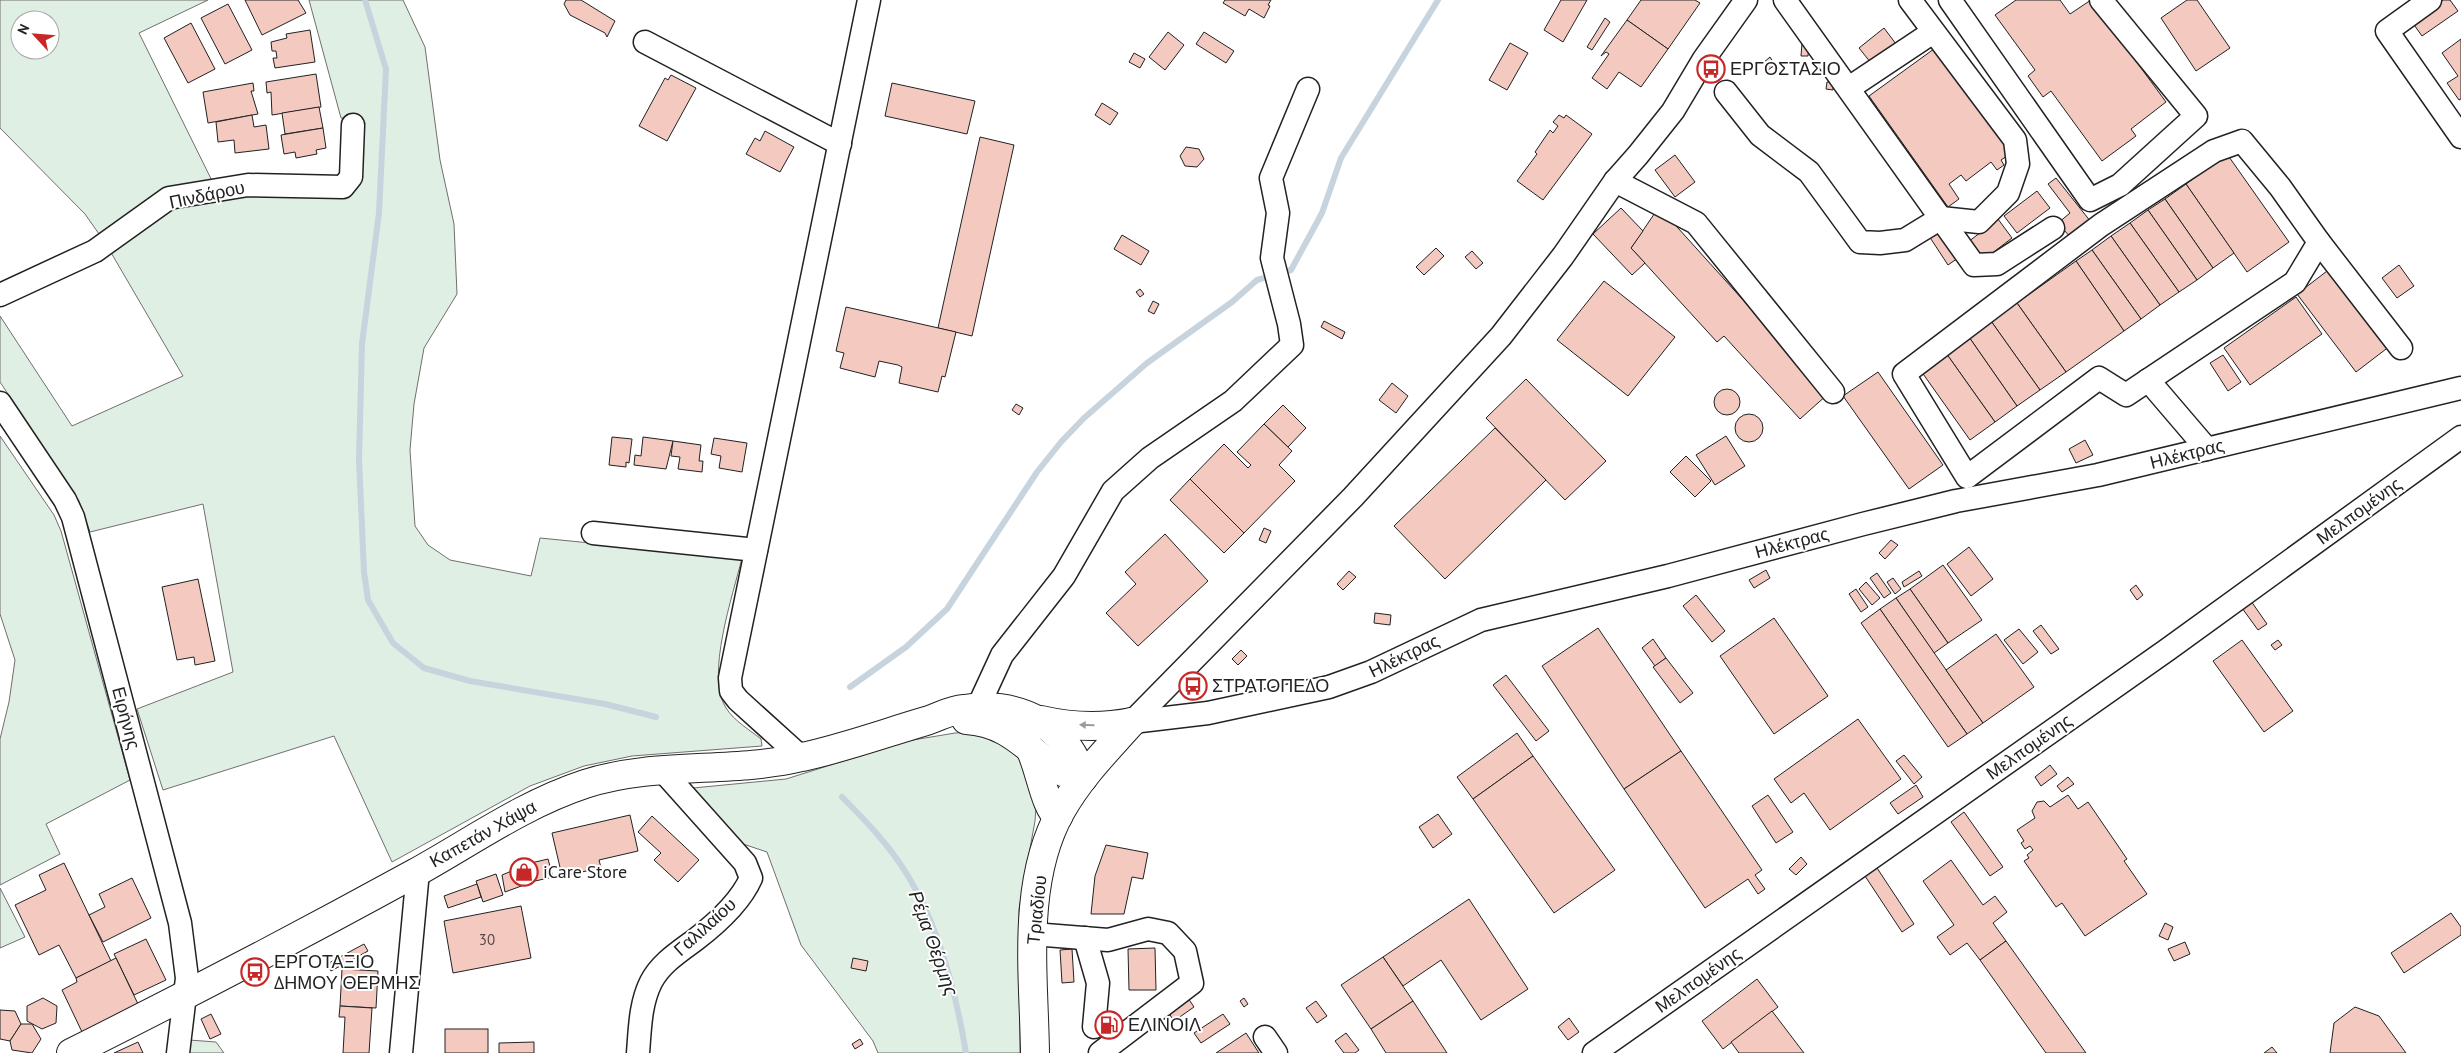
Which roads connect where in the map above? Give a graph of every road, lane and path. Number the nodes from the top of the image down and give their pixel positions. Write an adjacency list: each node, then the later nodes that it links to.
1 (869, 0): 15 (street)
2 (1746, 0): 16 (street)
3 (1910, 0): 8 (street)
4 (1950, 0): 5 (street)
5 (2101, 0)
6 (2430, 0): 14 (street)
7 (1791, 1): 10 (street)
8 (1933, 32): 10 (street); 17 (street)
9 (645, 42): 15 (street)
10 (1849, 88): 17 (street)
11 (1308, 89): 30 (street)
12 (1726, 92): 17 (street)
13 (354, 124): 20 (street, Πινδάρου)
14 (2461, 137)
15 (840, 144): 29 (street)
16 (1615, 180): 24 (street); 33 (street)
17 (1941, 218): 18 (street)
18 (2053, 228)
19 (2319, 242): 21 (street); 22 (street); 22 (street)
20 (0, 295)
21 (2400, 348)
22 (2148, 380): 27 (street)
23 (2461, 388): 27 (street, Ηλέκτρας)
24 (1833, 392)
25 (0, 403): 42 (street, Ειρήνης)
26 (2461, 437): 50 (street, Μελπομένης)
27 (2208, 449): 33 (street, Ηλέκτρας)
28 (593, 533): 29 (street)
29 (756, 550): 35 (street)
30 (978, 707): 31 (main road, Καπετάν Χάψα); 32 (main road, Καπετάν Χάψα)
31 (930, 720): 34 (main road, Καπετάν Χάψα); 35 (main road, Καπετάν Χάψα)
32 (1041, 720): 33 (main road, one-way to 32); 37 (main road, Καπετάν Χάψα)
33 (1132, 722): 37 (main road, Τριαδίου)
34 (1026, 744): 37 (main road, Καπετάν Χάψα); 38 (main road)
35 (801, 758): 36 (main road, Καπετάν Χάψα)
36 (661, 769): 39 (main road, Καπετάν Χάψα); 47 (street, Γαλιλαίου)
37 (1083, 778): 38 (main road, Τριαδίου)
38 (1058, 817): 40 (main road, Τριαδίου)
39 (418, 871): 42 (main road, Καπετάν Χάψα); 46 (street)
40 (1033, 934): 41 (street); 48 (main road, Τριαδίου)
41 (1085, 938): 43 (street); 49 (street)
42 (186, 996): 44 (main road, Καπετάν Χάψα); 45 (street, Ειρήνης)
43 (1094, 1027)
44 (71, 1053)
45 (178, 1053)
46 (401, 1053)
47 (638, 1053)
48 (1035, 1053)
49 (1100, 1053)
50 (1594, 1053)

